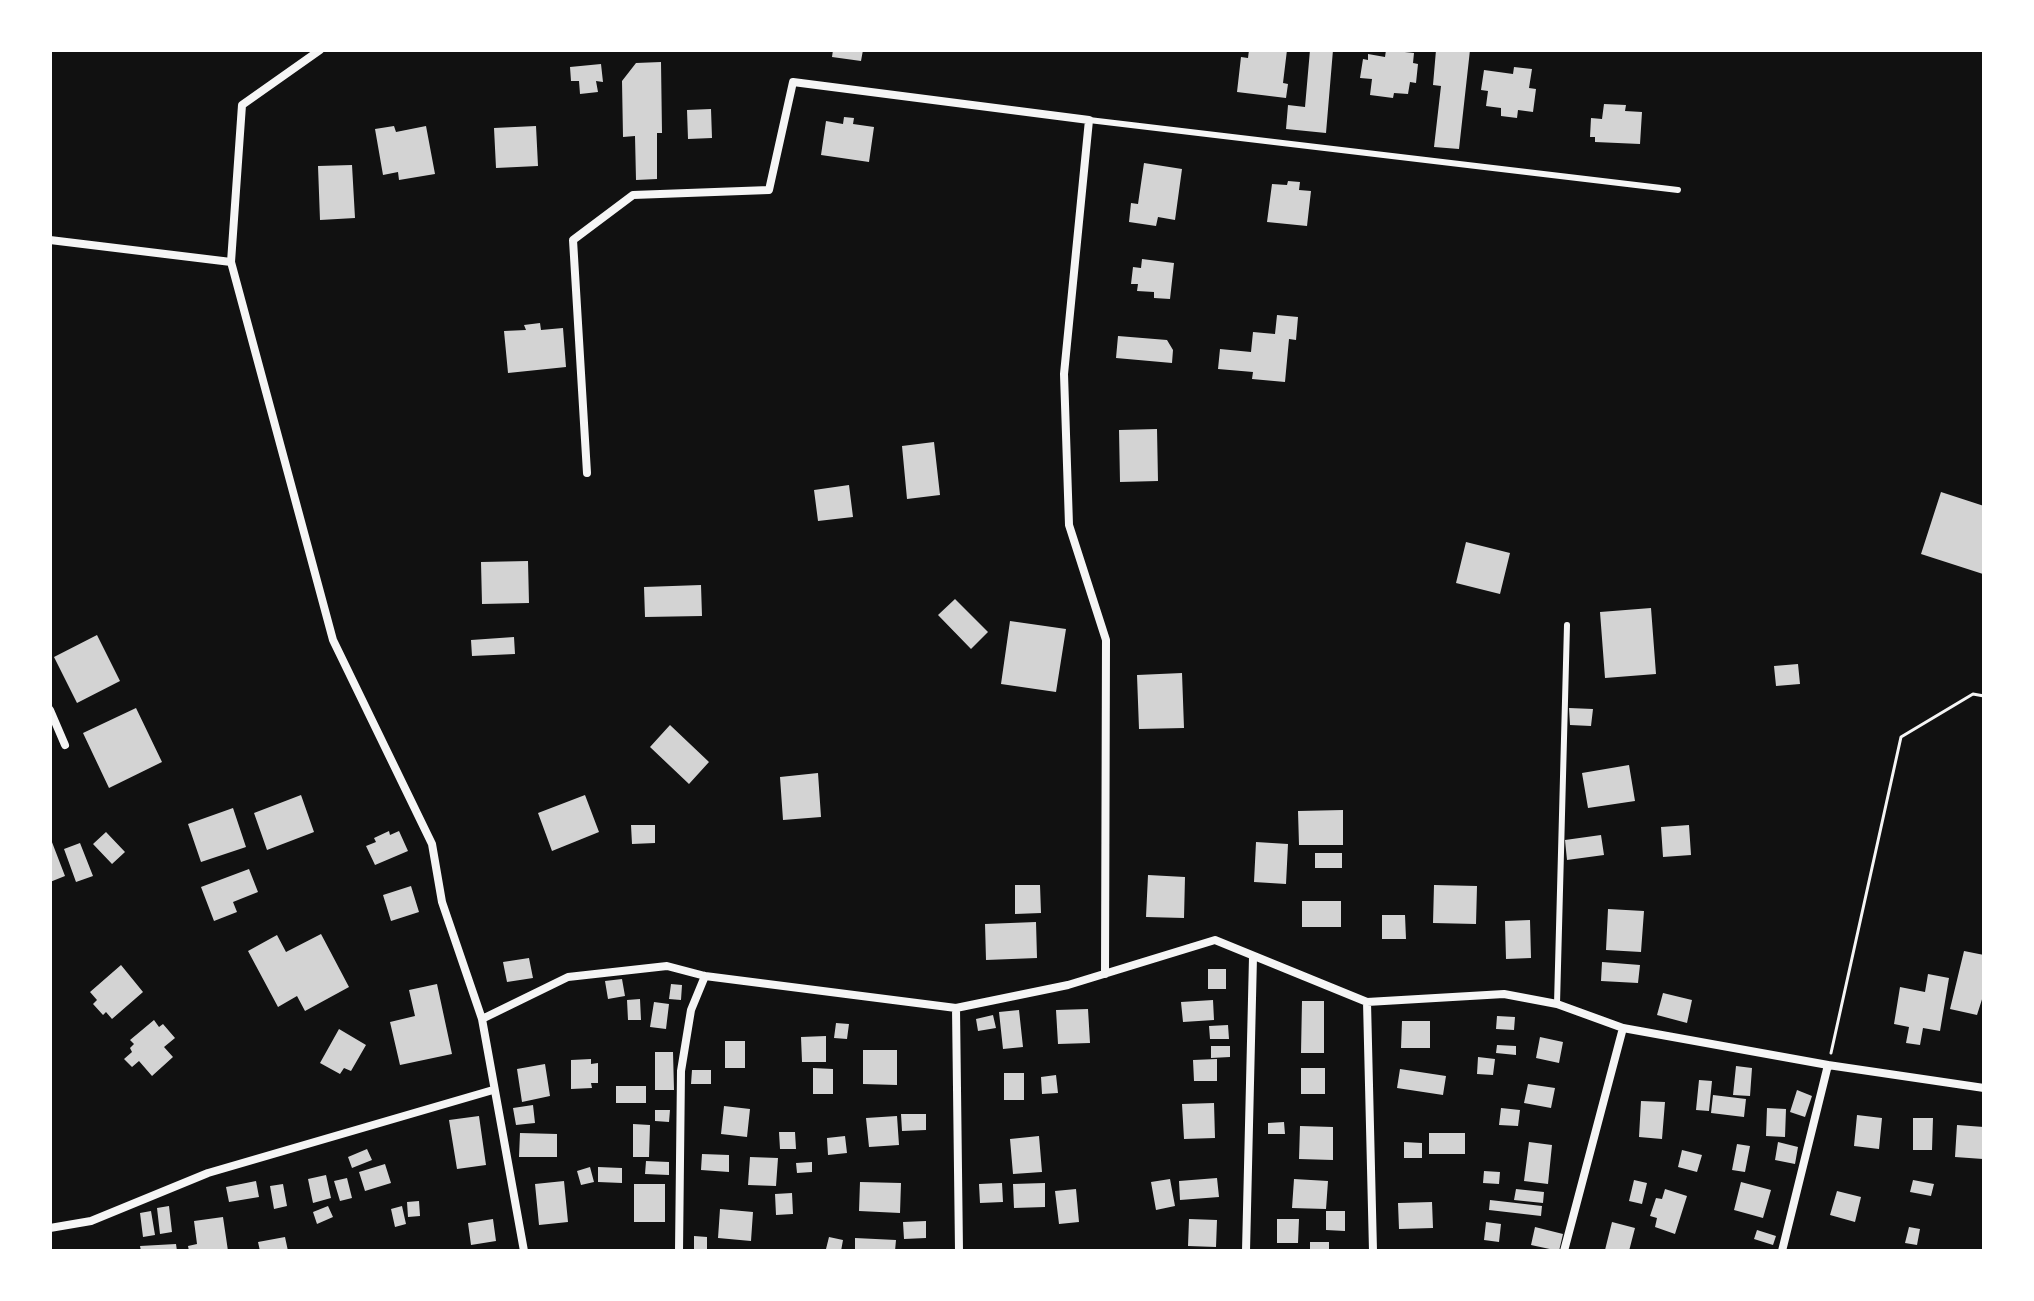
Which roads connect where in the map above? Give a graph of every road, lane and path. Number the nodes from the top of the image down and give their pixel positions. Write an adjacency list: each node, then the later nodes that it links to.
1 (320, 50): 5 (street)
2 (1089, 120): 3 (lane); 6 (street); 12 (street)
3 (1678, 190)
4 (50, 240): 5 (street)
5 (231, 262): 17 (street)
6 (587, 473)
7 (1567, 625): 15 (lane)
8 (1984, 696): 19 (path)
9 (50, 710): 10 (street)
10 (65, 745)
11 (1253, 957): 12 (street); 14 (street); 26 (street)
12 (1105, 974): 16 (street)
13 (705, 976): 16 (street); 17 (street); 24 (street)
14 (1367, 1002): 15 (street); 27 (street)
15 (1557, 1004): 18 (street)
16 (956, 1008): 25 (street)
17 (482, 1019): 21 (street)
18 (1623, 1028): 19 (street); 28 (street)
19 (1828, 1065): 20 (street); 29 (street)
20 (1984, 1088)
21 (493, 1090): 22 (street); 23 (street)
22 (50, 1228)
23 (524, 1251)
24 (679, 1251)
25 (959, 1251)
26 (1246, 1251)
27 (1373, 1251)
28 (1564, 1251)
29 (1782, 1251)

